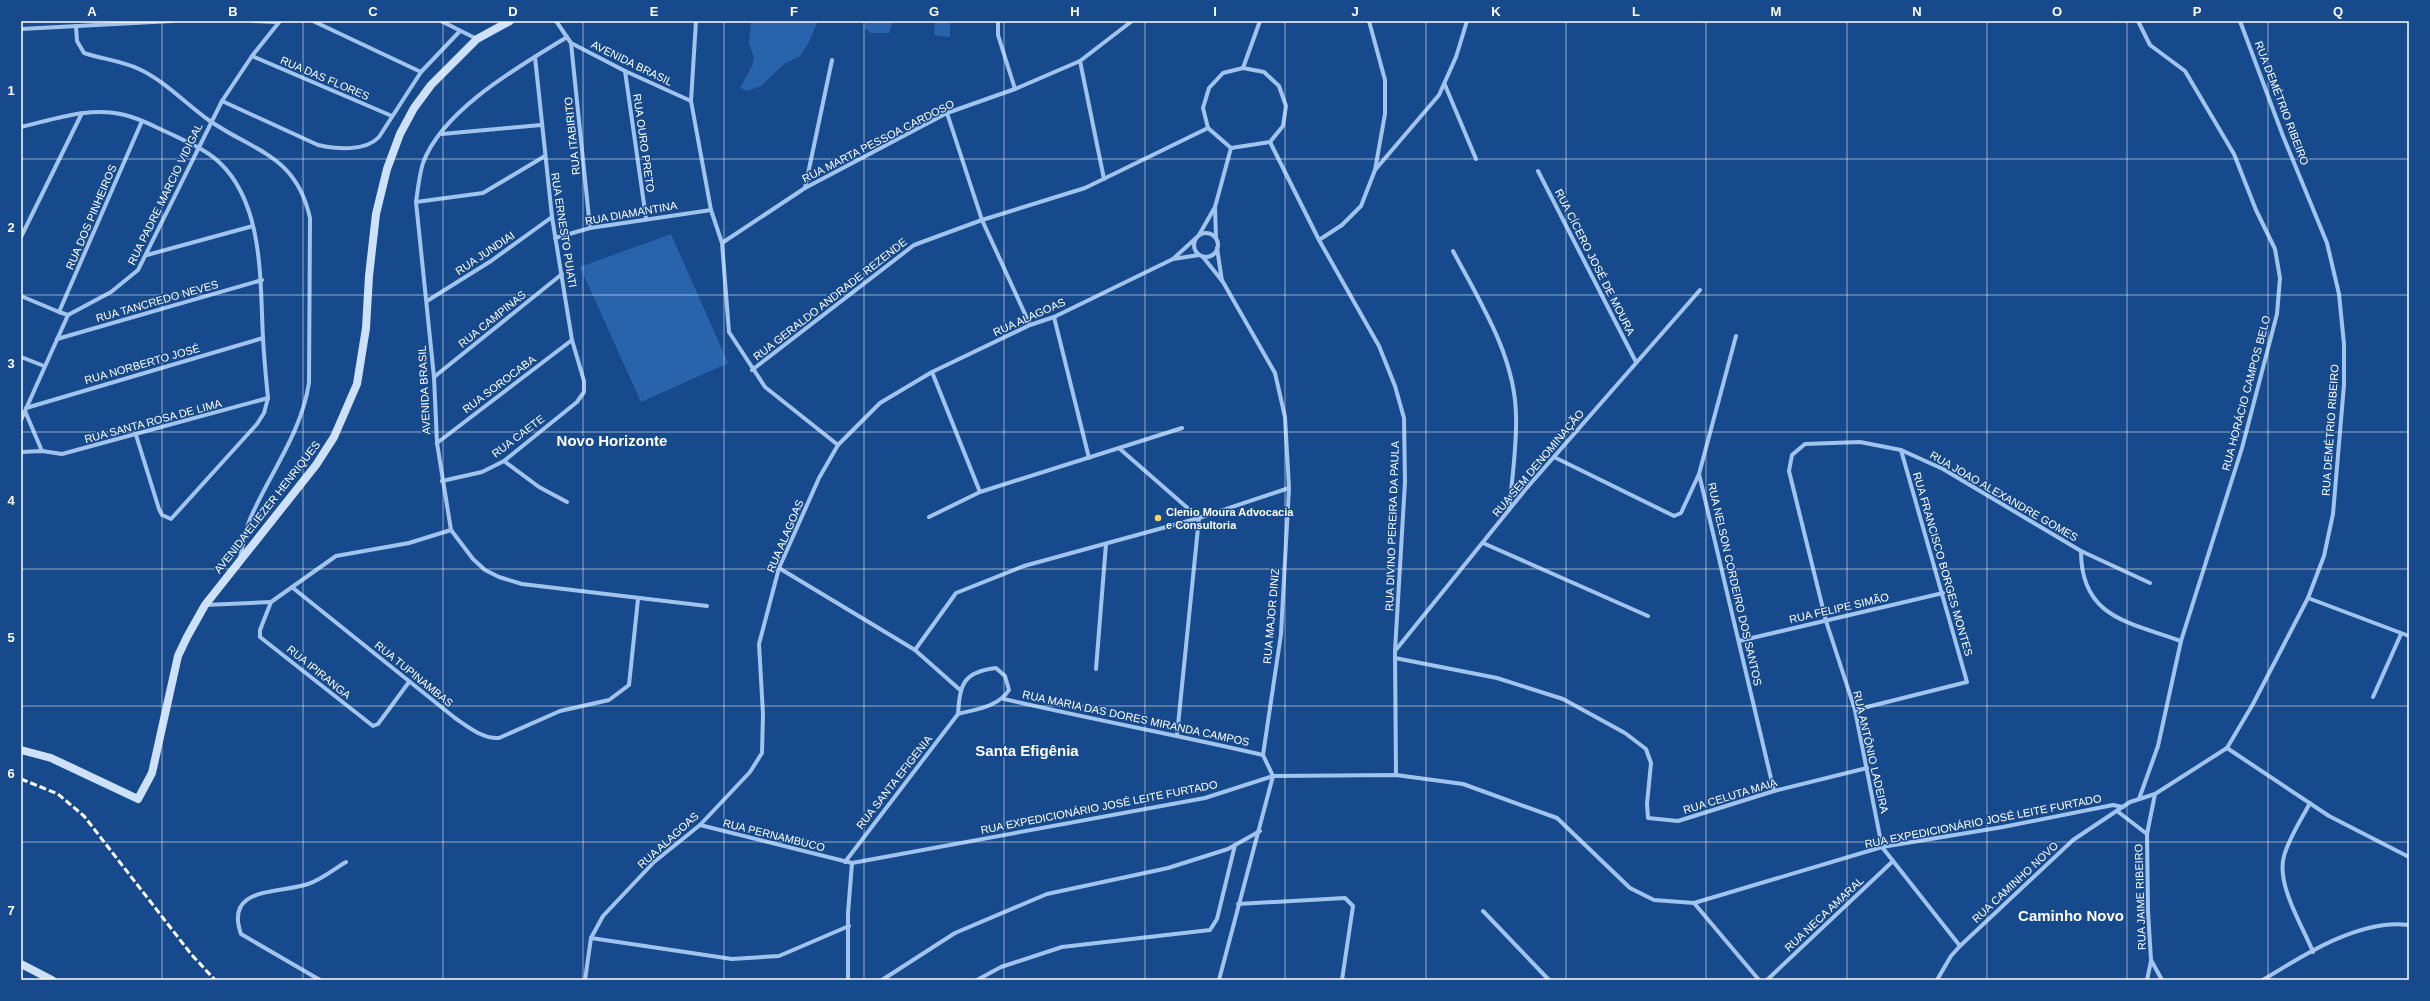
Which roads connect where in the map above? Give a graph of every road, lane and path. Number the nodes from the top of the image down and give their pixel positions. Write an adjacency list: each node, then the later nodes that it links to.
1 (172, 21): 16 (street)
2 (253, 21): 15 (street)
3 (312, 21): 28 (street)
4 (441, 21): 18 (street)
5 (510, 21): 20 (street, AVENIDA ELIEZER HENRIQUES)
6 (556, 21): 19 (street, AVENIDA BRASIL)
7 (696, 21): 32 (street)
8 (998, 21): 30 (street)
9 (1132, 21): 25 (street, RUA MARTA PESSOA CARDOSO)
10 (1260, 21): 26 (street)
11 (1369, 21): 47 (street)
12 (1467, 21): 29 (street)
13 (2138, 21): 132 (street, RUA HORÁCIO CAMPOS BELO)
14 (2240, 21): 123 (street, RUA DEMÉTRIO RIBEIRO)
15 (279, 22): 22 (street, RUA PADRE MARCIO VIDIGAL)
16 (76, 26): 17 (street); 37 (street)
17 (21, 29)
18 (460, 31): 20 (street); 28 (street)
19 (567, 37): 21 (street, AVENIDA BRASIL); 23 (street, AVENIDA BRASIL)
20 (477, 39): 118 (street, AVENIDA ELIEZER HENRIQUES)
21 (571, 43): 27 (street, AVENIDA BRASIL); 58 (street, RUA ITABIRITO)
22 (252, 56): 31 (street, RUA PADRE MARCIO VIDIGAL); 35 (street, RUA DAS FLORES)
23 (535, 57): 38 (street, RUA ERNESTO PUIATI); 41 (street, AVENIDA BRASIL)
24 (832, 60): 50 (street)
25 (1080, 61): 30 (street, RUA MARTA PESSOA CARDOSO); 49 (street)
26 (1243, 68): 40 (street); 42 (street)
27 (625, 71): 32 (street, AVENIDA BRASIL); 55 (street, RUA OURO PRETO)
28 (421, 72): 35 (street)
29 (1445, 85): 46 (street); 47 (street)
30 (1015, 89): 34 (street, RUA MARTA PESSOA CARDOSO)
31 (222, 101): 35 (street); 37 (street, RUA PADRE MARCIO VIDIGAL)
32 (691, 101): 53 (street)
33 (82, 113): 36 (street); 39 (street); 59 (street)
34 (947, 113): 50 (street, RUA MARTA PESSOA CARDOSO); 56 (street)
35 (392, 116)
36 (142, 121): 43 (street); 76 (street, RUA DOS PINHEIROS)
37 (211, 122): 43 (street, RUA PADRE MARCIO VIDIGAL); 118 (street)
38 (541, 125): 41 (street); 45 (street, RUA ERNESTO PUIATI)
39 (21, 127)
40 (1208, 128): 44 (street); 49 (street, RUA GERALDO ANDRADE REZENDE)
41 (441, 134): 51 (street, AVENIDA BRASIL)
42 (1270, 142): 44 (street); 63 (street, RUA DIVINO PEREIRA DA PAULA)
43 (199, 148): 57 (street); 67 (street, RUA PADRE MARCIO VIDIGAL)
44 (1231, 148): 52 (street, RUA ALAGOAS)
45 (545, 156): 51 (street); 54 (street, RUA ERNESTO PUIATI)
46 (1476, 160)
47 (1375, 170): 63 (street)
48 (1538, 171): 85 (street, RUA CÍCERO JOSÉ DE MOURA)
49 (1104, 179): 56 (street, RUA GERALDO ANDRADE REZENDE)
50 (805, 188): 64 (street, RUA MARTA PESSOA CARDOSO)
51 (416, 202): 75 (street, AVENIDA BRASIL)
52 (1215, 207): 60 (street, RUA ALAGOAS); 62 (street, RUA ALAGOAS)
53 (711, 210): 55 (street, RUA DIAMANTINA); 64 (street)
54 (552, 217): 61 (street, RUA ERNESTO PUIATI); 75 (street, RUA JUNDIAI)
55 (646, 218): 58 (street, RUA DIAMANTINA)
56 (982, 220): 79 (street); 87 (street, RUA GERALDO ANDRADE REZENDE)
57 (253, 226): 67 (street); 71 (street)
58 (590, 228): 61 (street, RUA DIAMANTINA)
59 (21, 237)
60 (1197, 237): 62 (street); 68 (street); 69 (street, RUA ALAGOAS)
61 (555, 238): 70 (street, RUA ERNESTO PUIATI)
62 (1216, 238): 65 (street)
63 (1319, 240): 135 (street, RUA DIVINO PEREIRA DA PAULA)
64 (722, 243): 87 (street)
65 (1217, 247): 68 (street); 72 (street, RUA MAJOR DINIZ)
66 (1453, 251): 111 (street)
67 (147, 255): 77 (street, RUA PADRE MARCIO VIDIGAL)
68 (1201, 256): 69 (street, RUA ALAGOAS); 72 (street, RUA MAJOR DINIZ)
69 (1173, 259): 78 (street, RUA ALAGOAS)
70 (562, 274): 83 (street, RUA ERNESTO PUIATI); 89 (street, RUA CAMPINAS)
71 (262, 280): 81 (street); 82 (street, RUA TANCREDO NEVES)
72 (1222, 282): 108 (street, RUA MAJOR DINIZ)
73 (1700, 290): 85 (street, RUA SEM DENOMINAÇÃO)
74 (21, 296): 76 (street)
75 (427, 301): 89 (street, AVENIDA BRASIL)
76 (59, 312): 77 (street)
77 (68, 315): 82 (street)
78 (1054, 317): 79 (street, RUA ALAGOAS); 103 (street)
79 (1030, 324): 88 (street, RUA ALAGOAS)
80 (1736, 336): 106 (street, RUA NELSON CORDEIRO DOS SANTOS)
81 (263, 338): 90 (street); 92 (street, RUA NORBERTO JOSÉ)
82 (56, 339): 86 (street)
83 (572, 340): 91 (street, RUA ERNESTO PUIATI); 96 (street, RUA SOROCABA)
84 (21, 357): 86 (street)
85 (1636, 362): 102 (street, RUA SEM DENOMINAÇÃO)
86 (44, 366): 92 (street)
87 (752, 370): 97 (street)
88 (932, 372): 97 (street, RUA ALAGOAS); 109 (street)
89 (434, 377): 96 (street, AVENIDA BRASIL)
90 (268, 398): 95 (street, RUA SANTA ROSA DE LIMA); 95 (street)
91 (577, 402): 104 (street, RUA CAETE)
92 (25, 410): 93 (street); 99 (street)
93 (21, 420)
94 (1182, 428): 98 (street)
95 (136, 435): 99 (street, RUA SANTA ROSA DE LIMA)
96 (436, 443): 107 (street, AVENIDA BRASIL)
97 (838, 445): 119 (street, RUA ALAGOAS)
98 (1120, 449): 103 (street); 113 (street)
99 (42, 450): 101 (street, RUA SANTA ROSA DE LIMA)
100 (1901, 450): 105 (street, RUA JOAO ALEXANDRE GOMES); 117 (street, RUA JOAO ALEXANDRE GOMES); 122 (street, RUA FRANCISCO BORGES MONTES)
101 (21, 452)
102 (1554, 457): 106 (street); 111 (street, RUA SEM DENOMINAÇÃO)
103 (1088, 458): 109 (street)
104 (504, 461): 107 (street, RUA CAETE); 110 (street)
105 (1789, 471): 129 (street, RUA ANTÔNIO LADEIRA)
106 (1699, 474): 133 (street, RUA NELSON CORDEIRO DOS SANTOS)
107 (442, 481): 114 (street, AVENIDA BRASIL)
108 (1289, 488): 113 (street); 147 (street, RUA MAJOR DINIZ)
109 (980, 492): 112 (street)
110 (567, 502)
111 (1509, 511): 115 (street, RUA SEM DENOMINAÇÃO)
112 (928, 517)
113 (1199, 518): 116 (street); 144 (street)
114 (451, 530): 121 (street); 124 (street, AVENIDA BRASIL)
115 (1483, 543): 128 (street); 135 (street, RUA SEM DENOMINAÇÃO)
116 (1106, 544): 134 (street); 137 (street)
117 (2081, 551): 120 (street); 132 (street, RUA JOAO ALEXANDRE GOMES)
118 (238, 564): 126 (street, AVENIDA ELIEZER HENRIQUES)
119 (779, 568): 134 (street); 157 (street, RUA ALAGOAS)
120 (2150, 583)
121 (293, 588): 125 (street); 138 (street, RUA TUPINAMBAS)
122 (1943, 593): 129 (street, RUA FELIPE SIMÃO); 142 (street, RUA FRANCISCO BORGES MONTES)
123 (2308, 598): 130 (street); 145 (street, RUA DEMÉTRIO RIBEIRO)
124 (638, 599): 127 (street, AVENIDA BRASIL); 138 (street, RUA TUPINAMBAS)
125 (271, 602): 126 (street); 138 (street, RUA IPIRANGA)
126 (205, 605): 146 (street, AVENIDA ELIEZER HENRIQUES)
127 (708, 606)
128 (1648, 616)
129 (1826, 620): 133 (street, RUA FELIPE SIMÃO); 142 (street, RUA ANTÔNIO LADEIRA)
130 (2401, 634): 131 (street); 140 (street)
131 (2409, 636)
132 (2181, 640): 153 (street, RUA HORÁCIO CAMPOS BELO)
133 (1739, 641): 151 (street, RUA NELSON CORDEIRO DOS SANTOS)
134 (915, 650): 139 (street)
135 (1395, 651): 136 (street, RUA DIVINO PEREIRA DA PAULA)
136 (1395, 658): 149 (street, RUA DIVINO PEREIRA DA PAULA); 151 (street, RUA CELUTA MAIA)
137 (1096, 669)
138 (409, 682)
139 (960, 689): 141 (street); 143 (street)
140 (2373, 697)
141 (1004, 699): 143 (street); 144 (street, RUA MARIA DAS DORES MIRANDA CAMPOS)
142 (1855, 710): 148 (street, RUA ANTÔNIO LADEIRA)
143 (958, 714): 165 (street, RUA SANTA EFIGENIA)
144 (1177, 735): 147 (street, RUA MARIA DAS DORES MIRANDA CAMPOS)
145 (2227, 748): 152 (street, RUA DEMÉTRIO RIBEIRO); 154 (street)
146 (21, 750)
147 (1264, 755): 150 (street)
148 (1867, 768): 151 (street, RUA CELUTA MAIA); 161 (street, RUA ANTÔNIO LADEIRA)
149 (1396, 775): 150 (street, RUA EXPEDICIONÁRIO JOSÉ LEITE FURTADO); 167 (street, RUA EXPEDICIONÁRIO JOSÉ LEITE FURTADO)
150 (1273, 776): 158 (street); 166 (street, RUA EXPEDICIONÁRIO JOSÉ LEITE FURTADO)
151 (1774, 791)
152 (2155, 794): 153 (street, RUA DEMÉTRIO RIBEIRO); 159 (street, RUA JAIME RIBEIRO)
153 (2139, 799): 155 (street, RUA CAMINHO NOVO)
154 (2310, 803): 162 (street); 174 (street)
155 (2123, 807): 156 (street, RUA CAMINHO NOVO); 161 (street, RUA EXPEDICIONÁRIO JOSÉ LEITE FURTADO)
156 (2117, 811): 159 (street); 173 (street, RUA CAMINHO NOVO)
157 (700, 825): 165 (street, RUA PERNAMBUCO); 172 (street, RUA ALAGOAS)
158 (1260, 831): 160 (street); 168 (street)
159 (2147, 834): 175 (street, RUA JAIME RIBEIRO)
160 (1235, 845): 181 (street); 182 (street)
161 (1882, 847): 163 (street, RUA ANTÔNIO LADEIRA); 167 (street, RUA EXPEDICIONÁRIO JOSÉ LEITE FURTADO)
162 (2409, 857)
163 (1893, 861): 173 (street, RUA ANTÔNIO LADEIRA); 187 (street, RUA NECA AMARAL)
164 (346, 862): 178 (street)
165 (844, 862): 166 (street, RUA EXPEDICIONÁRIO JOSÉ LEITE FURTADO)
166 (852, 863): 171 (street)
167 (1694, 903): 186 (street)
168 (1238, 904): 183 (street); 184 (street)
169 (1483, 911): 185 (street)
170 (2409, 925): 174 (street)
171 (848, 926): 172 (street); 180 (street)
172 (591, 938): 179 (street, RUA ALAGOAS)
173 (1960, 946): 188 (street, RUA CAMINHO NOVO)
174 (2313, 952): 191 (street)
175 (2151, 960): 189 (street); 190 (street, RUA JAIME RIBEIRO)
176 (21, 964): 177 (street)
177 (52, 980)
178 (320, 980)
179 (585, 980)
180 (848, 980)
181 (882, 980)
182 (977, 980)
183 (1219, 980)
184 (1342, 980)
185 (1550, 980)
186 (1759, 980)
187 (1767, 980)
188 (1936, 980)
189 (2147, 980)
190 (2162, 980)
191 (2263, 980)

